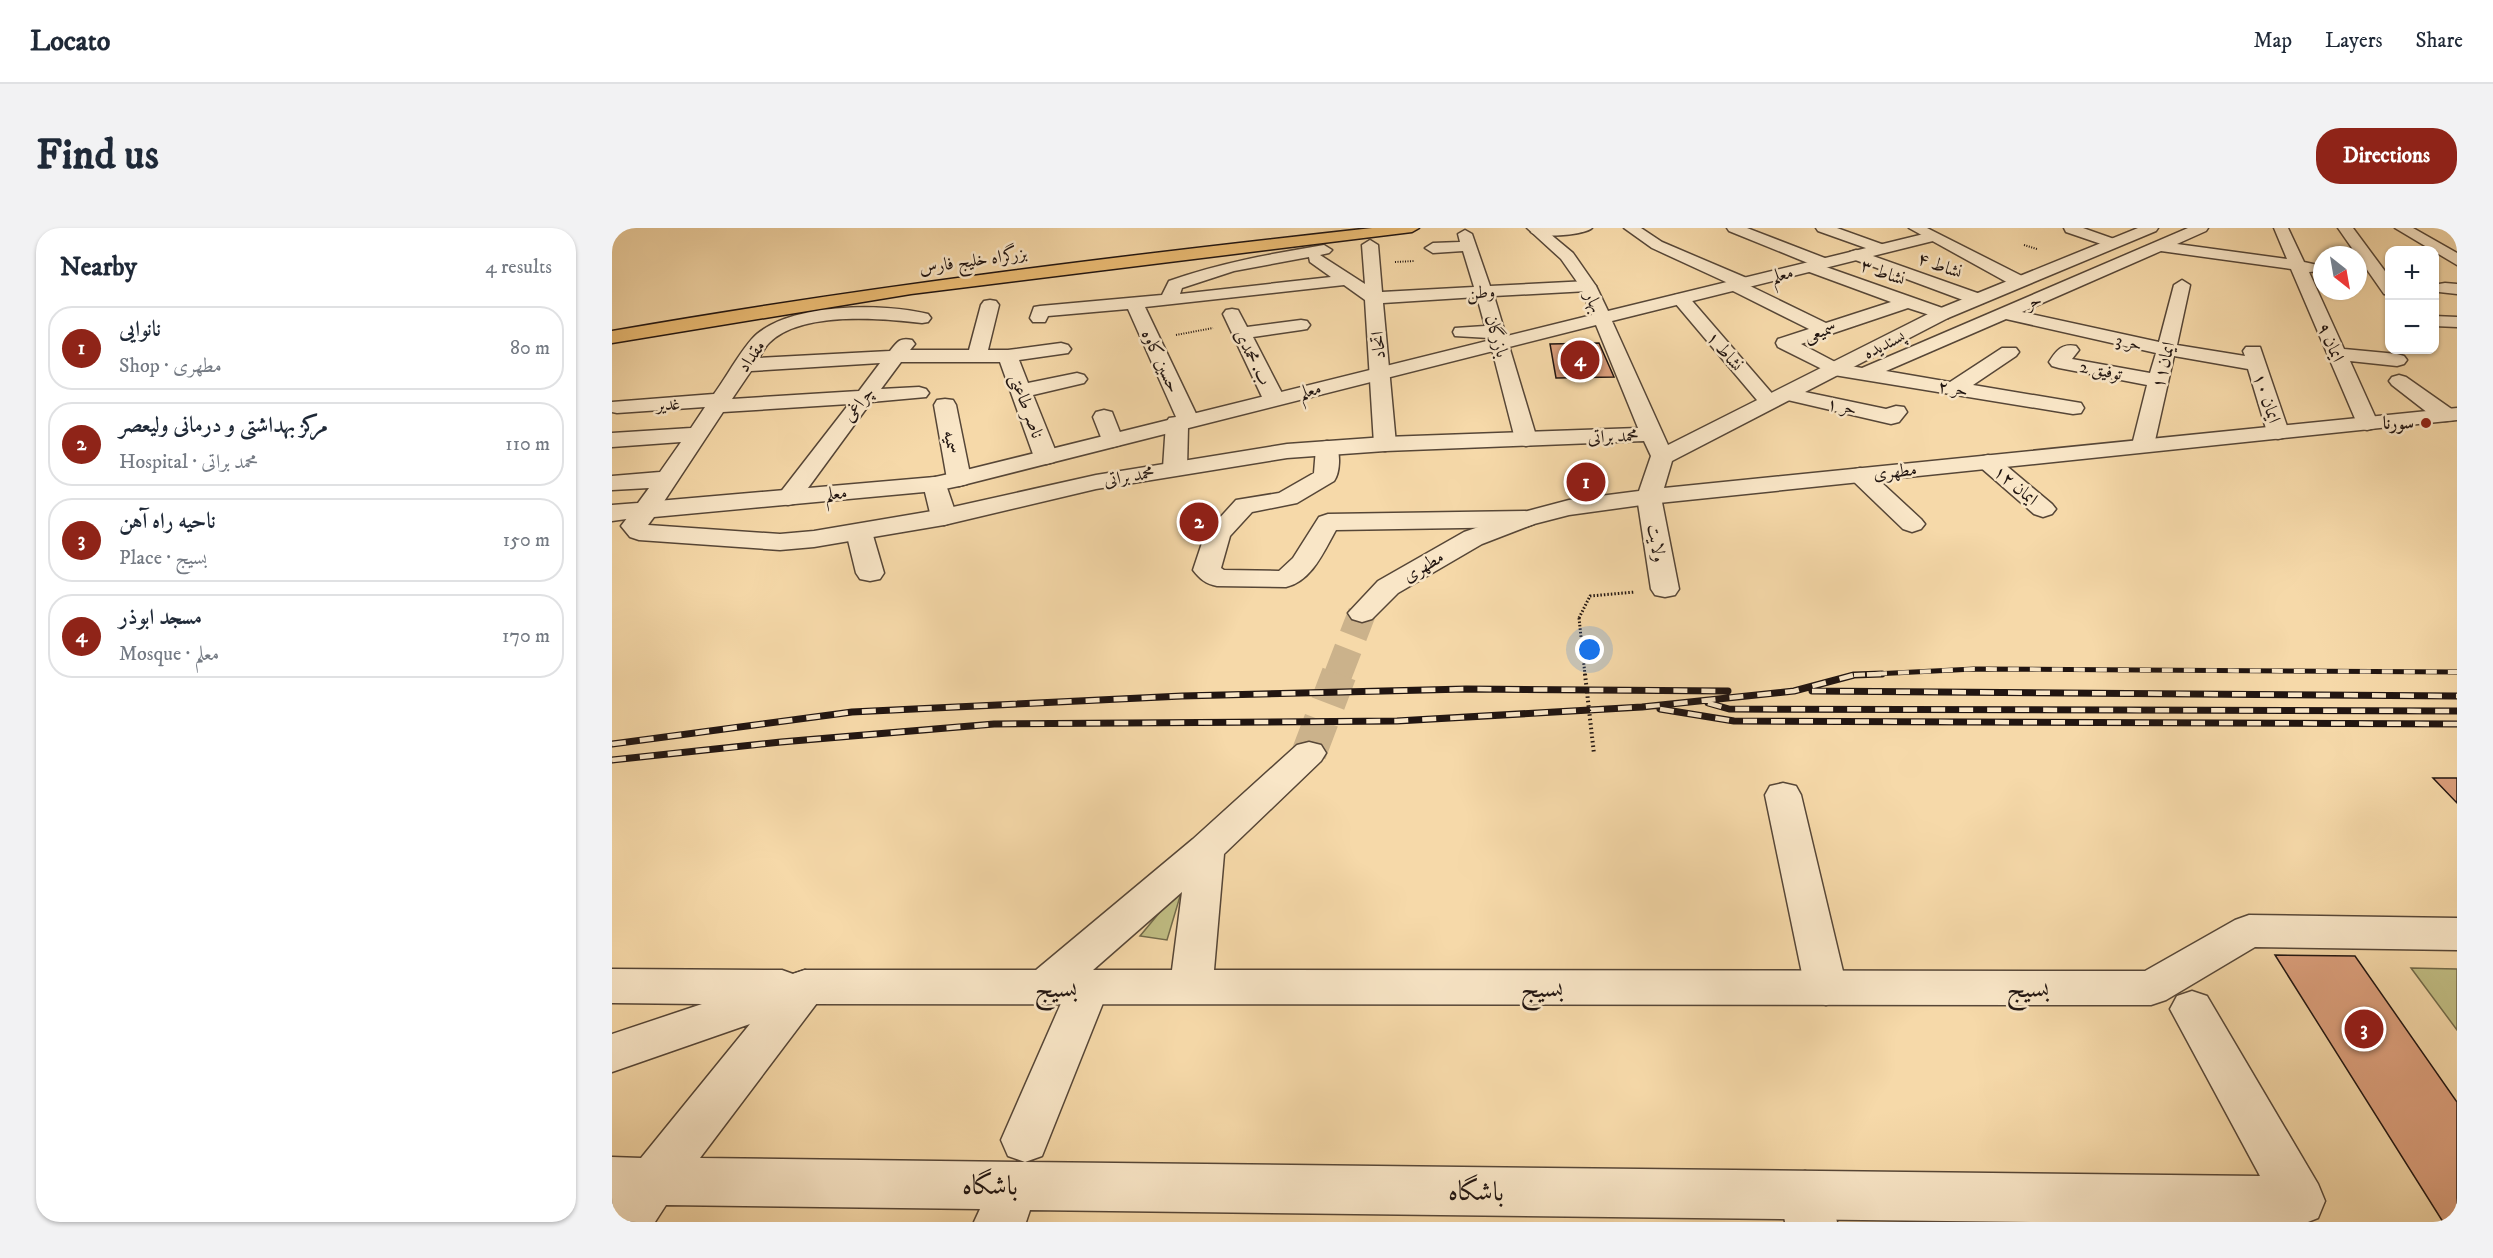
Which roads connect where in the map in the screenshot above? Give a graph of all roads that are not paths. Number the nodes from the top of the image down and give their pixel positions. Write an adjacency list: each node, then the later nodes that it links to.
1 (1346, 228): 66 (highway, بزرگراه خلیج فارس)
2 (1412, 228): 71 (highway, بزرگراه خلیج فارس)
3 (1584, 228): 12 (street)
4 (1650, 228): 10 (street)
5 (1824, 228): 21 (street)
6 (2151, 228): 17 (street, پسندیده)
7 (2281, 228): 32 (street, ایمان ۹)
8 (2345, 228): 35 (street)
9 (2402, 228): 27 (street)
10 (1631, 229): 25 (street)
11 (2071, 229): 17 (street)
12 (1536, 230): 44 (street, بهار)
13 (1731, 230): 30 (street, نشاط ۳)
14 (1955, 231): 15 (street, معلم)
15 (1924, 232): 21 (street, معلم); 38 (street)
16 (2202, 235): 19 (street, حر)
17 (2112, 243): 22 (street, پسندیده)
18 (1370, 245): 49 (street, اتحاد)
19 (2159, 246): 26 (street, حر); 32 (street)
20 (1433, 248): 47 (street, بازرگان)
21 (1882, 249): 23 (street, معلم)
22 (2088, 252): 26 (street); 38 (street, پسندیده)
23 (1856, 255): 30 (street, معلم); 51 (street, نشاط ۴)
24 (1284, 256): 36 (street); 41 (street); 52 (street)
25 (1689, 259): 28 (street); 40 (street)
26 (2126, 260): 46 (street, حر)
27 (2457, 260)
28 (1664, 263)
29 (2439, 263): 31 (street)
30 (1817, 265): 40 (street, معلم); 45 (street, نشاط ۳)
31 (2457, 265)
32 (2297, 266): 33 (street); 79 (street, ایمان ۹)
33 (2313, 267)
34 (2367, 274): 35 (street)
35 (2379, 275): 39 (street)
36 (1345, 280): 41 (street); 49 (street)
37 (1971, 280): 38 (street)
38 (2016, 282): 46 (street); 51 (street, پسندیده)
39 (2385, 283)
40 (1739, 284): 50 (street, معلم); 67 (street)
41 (1301, 285): 52 (street)
42 (1664, 285): 50 (street)
43 (2182, 285): 74 (street, ایمان۱۱)
44 (1588, 286): 47 (street, وطن); 61 (street, بهار)
45 (1863, 286): 48 (street); 54 (street, نشاط ۳)
46 (2067, 286): 59 (street, حر)
47 (1483, 292): 49 (street, وطن); 72 (street, بازرگان)
48 (1842, 293)
49 (1374, 298): 88 (street, اتحاد)
50 (1685, 298): 61 (street, معلم); 99 (street, نشاط ۱)
51 (1977, 299): 58 (street, پسندیده)
52 (1169, 300): 53 (street)
53 (1134, 302): 60 (street); 107 (street, حسین کاوه)
54 (1908, 302): 58 (street, نشاط ۳); 67 (street, سمیعی)
55 (990, 305): 81 (street)
56 (2070, 309): 65 (street)
57 (925, 314): 80 (street, چراغی); 85 (street, مقداد)
58 (1942, 314): 86 (street, پسندیده)
59 (2004, 314): 65 (street, حر 3); 89 (street, حر)
60 (1039, 318)
61 (1601, 318): 72 (street, معلم); 111 (street, بهار)
62 (2439, 321): 63 (street)
63 (2457, 322)
64 (1301, 325): 78 (street, ب. محمدی)
65 (2045, 325): 74 (street, حر 3)
66 (612, 328)
67 (1826, 330): 86 (street, سمیعی)
68 (1462, 332): 72 (street)
69 (2439, 335): 70 (street)
70 (2457, 336)
71 (612, 337)
72 (1498, 338): 88 (street, معلم); 112 (street, بازرگان)
73 (1060, 349): 82 (street)
74 (2166, 349): 83 (street, حر 3); 96 (street, ایمان۱۱)
75 (2069, 350): 96 (street, توفیق 2)
76 (1272, 352): 78 (street)
77 (2009, 352): 87 (street)
78 (1252, 354): 100 (street, ب. محمدی)
79 (2337, 354): 105 (street); 108 (street, ایمان ۹)
80 (898, 356): 81 (street); 84 (street); 95 (street, چراغی)
81 (977, 356): 82 (street)
82 (1008, 356): 97 (street, ناصر طاعتی)
83 (2254, 357): 109 (street, ایمان ۱۰)
84 (822, 360): 85 (street); 92 (street)
85 (744, 365): 101 (street, مقداد)
86 (1834, 369): 89 (street, حر ۲); 99 (street, پسندیده)
87 (1981, 371): 90 (street); 93 (street)
88 (1380, 372): 100 (street, معلم); 115 (street, اتحاد)
89 (1866, 373): 93 (street, حر ۲)
90 (2003, 374)
91 (1077, 379): 97 (street)
92 (814, 384)
93 (1955, 388): 103 (street, حر ۲)
94 (2089, 388): 96 (street)
95 (870, 389): 98 (street); 101 (street, غدیر); 124 (street, سمیه); 127 (street, چراغی)
96 (2157, 390): 116 (street, ایمان۱۱)
97 (1022, 391): 119 (street, ناصر طاعتی)
98 (919, 393)
99 (1777, 398): 104 (street, حر ۱); 118 (street, پسندیده)
100 (1274, 399): 107 (street, معلم)
101 (718, 403): 102 (street, غدیر); 110 (street, مقداد)
102 (616, 407)
103 (2073, 408)
104 (1896, 412)
105 (2451, 415): 108 (street, مطهری)
106 (1104, 417): 114 (street)
107 (1183, 421): 114 (street, معلم); 121 (street)
108 (2367, 423): 109 (street, مطهری)
109 (2278, 432): 116 (street, مطهری)
110 (698, 434): 113 (street); 123 (street, مقداد)
111 (1652, 434): 112 (street, محمد براتی); 118 (street, بهار)
112 (1526, 439): 115 (street, محمد براتی)
113 (612, 440)
114 (1112, 440): 119 (street, معلم)
115 (1385, 444): 117 (street, محمد براتی)
116 (2143, 445): 120 (street, مطهری)
117 (1327, 448): 121 (street, محمد براتی); 132 (street)
118 (1662, 456): 126 (street)
119 (1046, 457): 124 (street, معلم)
120 (1988, 462): 122 (street, مطهری); 128 (street, ایمان ۱۲)
121 (1176, 468): 131 (street, محمد براتی)
122 (1860, 475): 126 (street, مطهری); 133 (street)
123 (667, 479): 125 (street); 129 (street, مقداد)
124 (947, 482): 127 (street, معلم); 131 (street, سمیه)
125 (612, 483)
126 (1649, 497): 132 (street, مطهری); 136 (street, ولایت)
127 (788, 498): 129 (street, معلم)
128 (2043, 508)
129 (646, 510): 130 (street, معلم); 134 (street, محمد براتی)
130 (612, 513)
131 (944, 517): 134 (street, محمد براتی)
132 (1525, 519): 137 (street, مطهری)
133 (1912, 524)
134 (859, 532): 135 (street)
135 (870, 573)
136 (1665, 589)
137 (1362, 613)
138 (1309, 753): 140 (street)
139 (1783, 795): 147 (street)
140 (1206, 849): 144 (street); 146 (street)
141 (2457, 934): 147 (street, بسیج)
142 (612, 986): 143 (street, بسیج)
143 (805, 987): 144 (street, بسیج); 149 (street); 150 (street)
144 (1044, 988): 145 (street, بسیج)
145 (1088, 988): 146 (street, بسیج); 151 (street)
146 (1191, 988): 147 (street, بسیج)
147 (1826, 988)
148 (2192, 1009): 152 (street, باشگاه)
149 (612, 1053)
150 (633, 1181): 151 (street, باشگاه); 153 (street)
151 (1014, 1182): 152 (street, باشگاه)
152 (1808, 1208)
153 (625, 1222)

